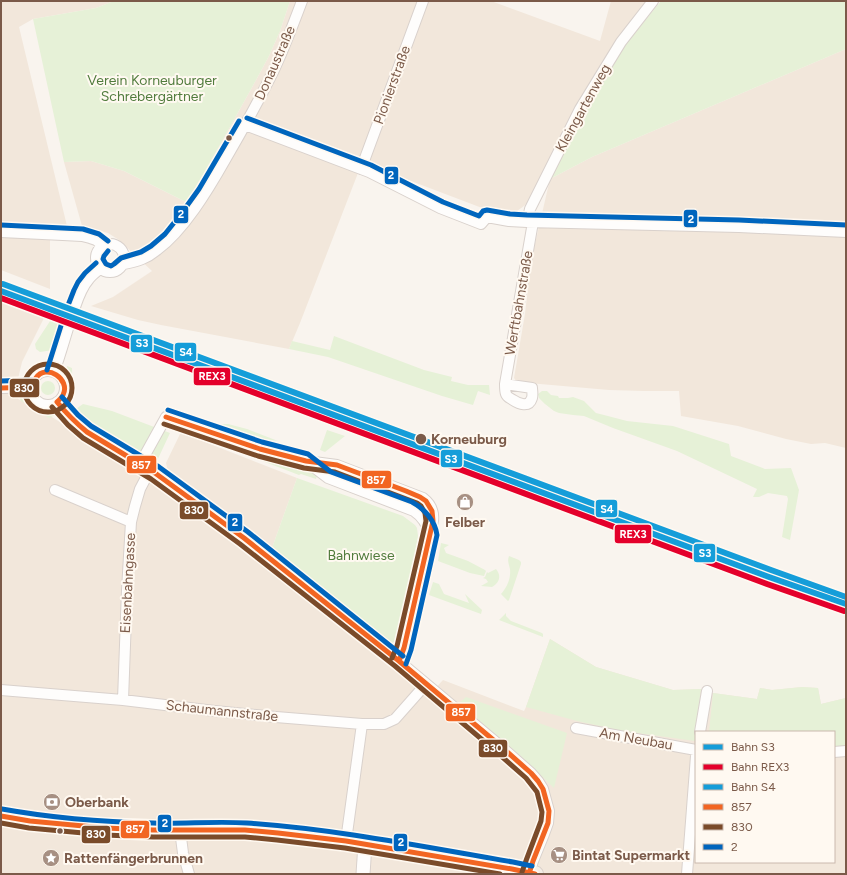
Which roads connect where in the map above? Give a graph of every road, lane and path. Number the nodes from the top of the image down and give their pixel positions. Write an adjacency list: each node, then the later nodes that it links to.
1 (302, 1): 4 (street, Donaustraße)
2 (423, 1): 5 (street, Pionierstraße)
3 (653, 1): 6 (street, Kleingartenweg)
4 (245, 125): 5 (street); 10 (street, Donaustraße)
5 (361, 169): 6 (street)
6 (530, 222): 8 (street); 13 (street, Werftbahnstraße)
7 (1, 232): 9 (street)
8 (846, 232)
9 (103, 246): 10 (street); 11 (street)
10 (124, 264): 11 (street, Donaustraße)
11 (100, 269): 12 (street)
12 (54, 372): 14 (street); 16 (street)
13 (505, 384): 13 (street)
14 (32, 387): 15 (street); 16 (street)
15 (1, 388)
16 (57, 402): 18 (street)
17 (306, 461): 18 (street); 22 (street); 22 (street)
18 (140, 464): 19 (street)
19 (150, 470): 21 (street, Eisenbahngasse); 23 (street)
20 (55, 490): 21 (street)
21 (131, 522): 27 (street, Eisenbahngasse)
22 (430, 534): 23 (street)
23 (399, 661): 24 (street)
24 (426, 684): 28 (street, Schaumannstraße); 41 (street)
25 (1, 690): 27 (street, Schaumannstraße)
26 (707, 691): 30 (street)
27 (123, 700): 28 (street, Schaumannstraße)
28 (362, 724): 37 (street)
29 (576, 728): 31 (street, Am Neubau)
30 (700, 731)
31 (695, 750)
32 (846, 751): 33 (street)
33 (835, 752)
34 (695, 769): 42 (street)
35 (1, 816): 36 (main road)
36 (180, 830): 37 (main road); 39 (street)
37 (346, 841): 38 (main road)
38 (365, 844): 40 (street); 41 (main road)
39 (189, 874)
40 (363, 874)
41 (531, 874)
42 (687, 874)

